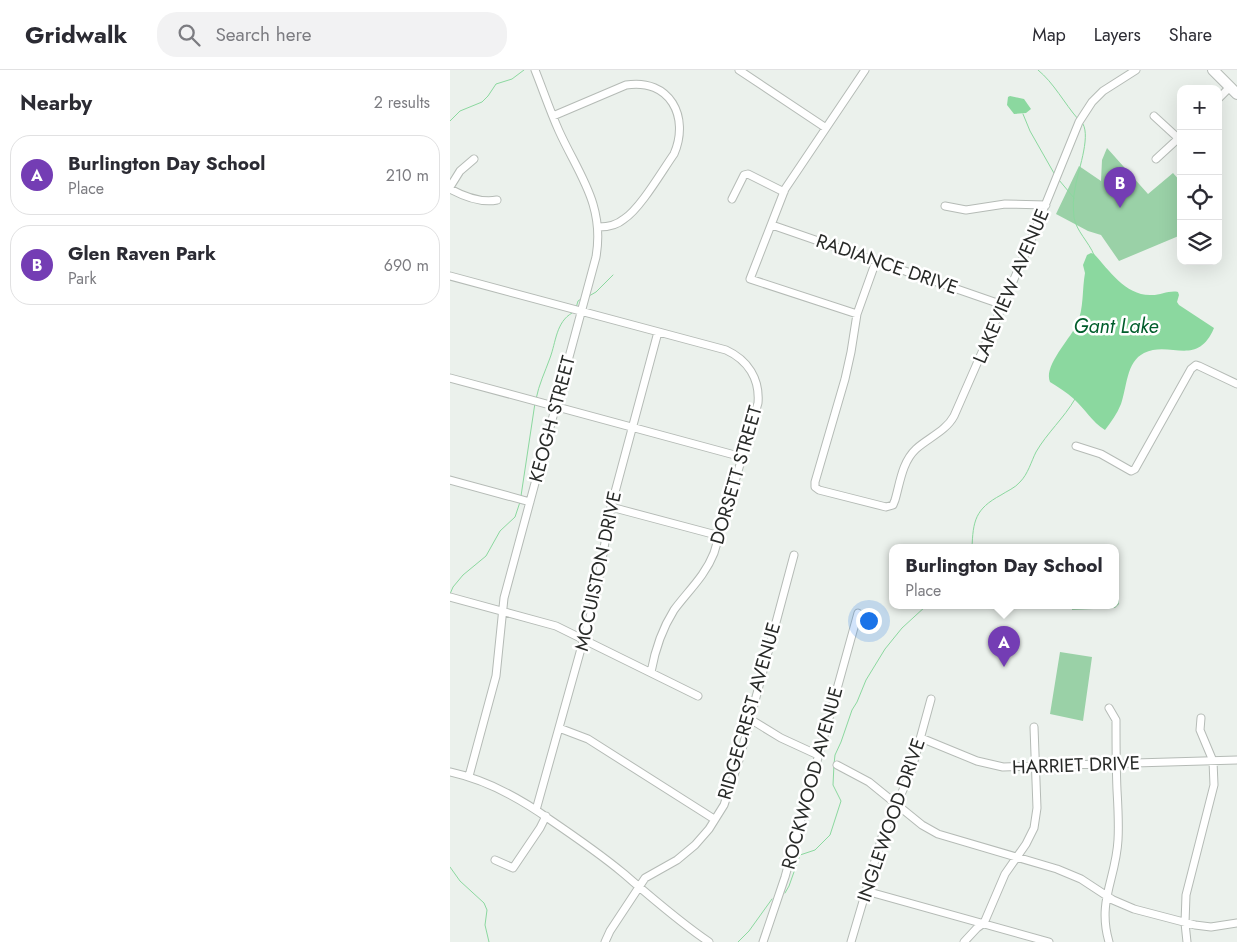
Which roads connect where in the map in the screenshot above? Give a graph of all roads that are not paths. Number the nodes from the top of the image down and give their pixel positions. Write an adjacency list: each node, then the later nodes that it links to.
1 (535, 70): 8 (street, KEOGH STREET)
2 (739, 70): 10 (street)
3 (865, 70): 10 (street)
4 (1136, 70): 19 (street, LAKEVIEW AVENUE)
5 (1213, 70): 6 (highway)
6 (1234, 91): 7 (street)
7 (1222, 97)
8 (553, 116): 22 (street, KEOGH STREET); 22 (street)
9 (1154, 116): 11 (street)
10 (826, 128): 16 (street)
11 (1177, 135)
12 (1177, 140): 14 (street)
13 (474, 159): 15 (street)
14 (1156, 160)
15 (450, 188): 18 (street)
16 (784, 192): 17 (street); 21 (street)
17 (732, 199)
18 (497, 200)
19 (1046, 205): 20 (street); 25 (street, LAKEVIEW AVENUE)
20 (944, 206)
21 (772, 225): 23 (street, RADIANCE DRIVE); 27 (street)
22 (598, 228): 26 (street, KEOGH STREET)
23 (876, 260): 25 (street, RADIANCE DRIVE); 27 (street)
24 (450, 276): 26 (street, DORSETT STREET)
25 (1003, 305): 27 (street, LAKEVIEW AVENUE)
26 (581, 311): 28 (street, DORSETT STREET); 31 (street, KEOGH STREET)
27 (857, 314)
28 (658, 332): 32 (street, MCCUISTON DRIVE); 34 (street, DORSETT STREET)
29 (450, 378): 31 (street)
30 (1237, 384): 33 (street)
31 (556, 406): 32 (street); 36 (street, KEOGH STREET)
32 (632, 427): 34 (street); 37 (street, MCCUISTON DRIVE)
33 (1076, 446)
34 (742, 457): 38 (street, DORSETT STREET)
35 (450, 480): 36 (street)
36 (530, 502): 41 (street, KEOGH STREET)
37 (610, 507): 38 (street); 43 (street, MCCUISTON DRIVE)
38 (720, 536): 44 (street, DORSETT STREET)
39 (794, 555): 49 (street, RIDGECREST AVENUE)
40 (450, 597): 41 (street)
41 (502, 611): 43 (street); 60 (street, KEOGH STREET)
42 (858, 613): 53 (street, ROCKWOOD AVENUE)
43 (584, 639): 44 (street); 51 (street, MCCUISTON DRIVE)
44 (651, 672): 45 (street)
45 (698, 696)
46 (931, 699): 52 (street, INGLEWOOD DRIVE)
47 (1109, 708): 56 (street)
48 (1201, 718): 55 (street)
49 (750, 719): 53 (street); 64 (street, RIDGECREST AVENUE)
50 (1034, 727): 58 (street)
51 (559, 728): 62 (street, MCCUISTON DRIVE); 64 (street)
52 (921, 738): 58 (street, HARRIET DRIVE); 61 (street, INGLEWOOD DRIVE)
53 (818, 755): 75 (street, ROCKWOOD AVENUE)
54 (1237, 760): 55 (street, HARRIET DRIVE)
55 (1212, 761): 56 (street, HARRIET DRIVE); 71 (street)
56 (1117, 764): 58 (street, HARRIET DRIVE); 69 (street)
57 (837, 765): 61 (street)
58 (1035, 766): 65 (street)
59 (450, 772): 60 (street)
60 (469, 776): 62 (street)
61 (898, 804): 65 (street); 68 (street, INGLEWOOD DRIVE)
62 (536, 810): 63 (street)
63 (546, 816): 66 (street); 67 (street)
64 (714, 819): 67 (street, RIDGECREST AVENUE)
65 (1016, 857): 69 (street); 70 (street)
66 (495, 860)
67 (638, 886): 73 (street, RIDGECREST AVENUE); 74 (street)
68 (866, 890): 70 (street); 76 (street, INGLEWOOD DRIVE)
69 (1106, 895): 71 (street); 79 (street)
70 (984, 923): 77 (street); 78 (street)
71 (1185, 923): 72 (street); 80 (street)
72 (1237, 923)
73 (605, 942)
74 (709, 942)
75 (764, 942)
76 (851, 942)
77 (964, 942)
78 (1049, 942)
79 (1109, 942)
80 (1187, 942)

